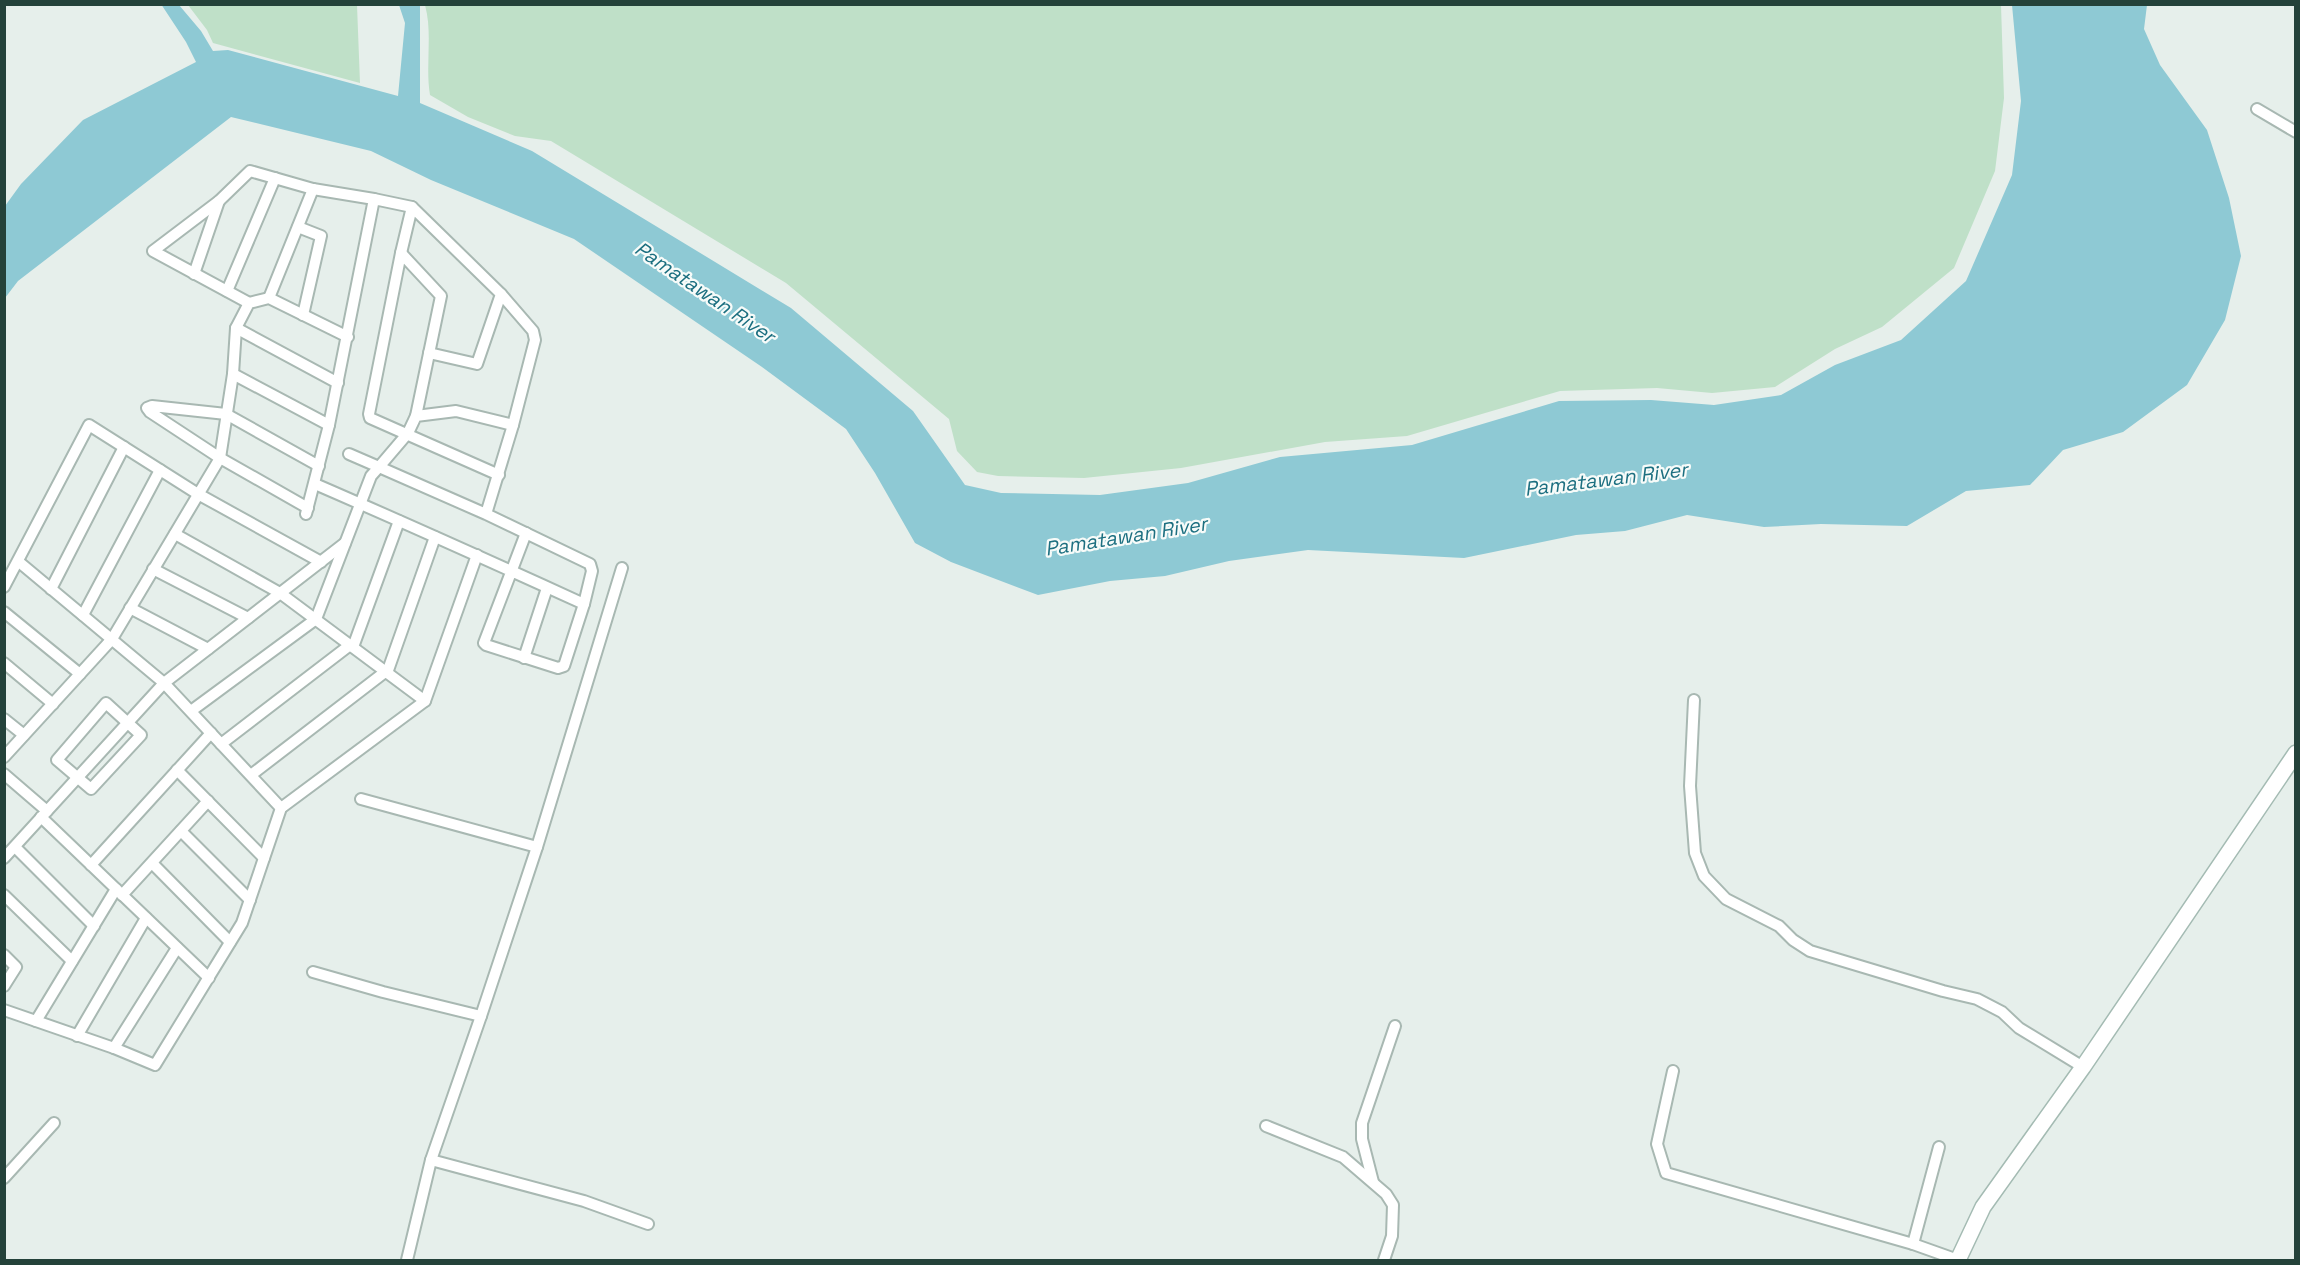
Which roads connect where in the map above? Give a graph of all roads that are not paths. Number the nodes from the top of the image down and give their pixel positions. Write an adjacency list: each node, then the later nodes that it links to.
1 (2257, 109): 2 (street)
2 (2295, 132)
3 (275, 178): 4 (street); 6 (street); 11 (street)
4 (313, 189): 5 (street); 8 (street)
5 (374, 199): 7 (street); 17 (street)
6 (219, 201): 10 (street); 10 (street)
7 (412, 207): 9 (street); 12 (street)
8 (298, 227): 13 (street); 15 (street)
9 (401, 253): 18 (street); 25 (street)
10 (194, 274): 11 (street)
11 (227, 291): 14 (street)
12 (501, 294): 18 (street); 24 (street)
13 (269, 298): 14 (street); 15 (street)
14 (249, 303): 16 (street)
15 (303, 315): 17 (street)
16 (236, 328): 19 (street); 20 (street)
17 (348, 337): 20 (street)
18 (429, 353): 22 (street)
19 (233, 374): 21 (street); 23 (street)
20 (338, 383): 23 (street)
21 (226, 414): 28 (street); 28 (street); 29 (street)
22 (416, 416): 24 (street); 25 (street)
23 (329, 425): 29 (street)
24 (513, 425): 32 (street)
25 (408, 433): 30 (street); 32 (street)
26 (124, 447): 31 (street); 43 (street); 49 (street)
27 (350, 454): 30 (street)
28 (220, 458): 33 (street); 34 (street)
29 (319, 466): 33 (street)
30 (379, 466): 35 (street); 36 (street)
31 (160, 470): 34 (street); 55 (street)
32 (499, 475): 36 (street)
33 (315, 484): 35 (street)
34 (198, 494): 39 (street); 44 (street)
35 (360, 504): 37 (street); 41 (street)
36 (486, 514): 38 (street)
37 (399, 521): 40 (street); 59 (street)
38 (525, 533): 47 (street); 52 (street)
39 (175, 534): 46 (street); 51 (street)
40 (435, 537): 42 (street); 63 (street)
41 (345, 543): 44 (street); 57 (street)
42 (477, 555): 47 (street); 67 (street)
43 (19, 562): 48 (street); 49 (street)
44 (321, 562): 51 (street)
45 (622, 568): 88 (street)
46 (153, 569): 53 (street); 56 (street)
47 (510, 571): 50 (street); 61 (street)
48 (4, 587)
49 (51, 588): 55 (street)
50 (547, 588): 52 (street); 61 (street)
51 (280, 593): 56 (street); 57 (street)
52 (584, 604): 61 (street)
53 (130, 608): 58 (street); 60 (street)
54 (4, 612): 64 (street)
55 (82, 615): 58 (street)
56 (248, 618): 60 (street)
57 (316, 619): 59 (street); 69 (street)
58 (112, 639): 64 (street); 65 (street)
59 (351, 646): 63 (street); 74 (street)
60 (208, 649): 65 (street)
61 (524, 658)
62 (4, 663): 68 (street)
63 (386, 672): 67 (street); 78 (street)
64 (80, 675): 68 (street)
65 (164, 683): 69 (street); 71 (street)
66 (1694, 700): 111 (street)
67 (425, 701): 84 (street)
68 (53, 704): 73 (street)
69 (191, 711): 72 (street)
70 (4, 719): 73 (street)
71 (128, 722): 80 (street); 80 (street); 80 (street)
72 (211, 733): 74 (street); 77 (street)
73 (24, 735): 76 (street)
74 (221, 744): 78 (street)
75 (2295, 753): 111 (street)
76 (4, 757)
77 (177, 770): 83 (street); 92 (street)
78 (251, 775): 84 (street)
79 (9, 778): 81 (street); 85 (street)
80 (77, 778): 85 (street)
81 (4, 790)
82 (361, 799): 88 (street)
83 (208, 801): 86 (street); 90 (street)
84 (281, 808): 90 (street)
85 (44, 814): 87 (street); 92 (street)
86 (181, 831): 91 (street); 95 (street)
87 (15, 847): 89 (street); 97 (street)
88 (537, 847): 106 (street)
89 (4, 858)
90 (264, 858): 95 (street)
91 (152, 863): 93 (street); 98 (street)
92 (91, 865): 93 (street)
93 (119, 892): 96 (street); 97 (street)
94 (4, 895): 101 (street)
95 (250, 900): 98 (street)
96 (146, 918): 99 (street); 109 (street)
97 (94, 926): 101 (street)
98 (230, 942): 103 (street)
99 (177, 948): 103 (street); 110 (street)
100 (4, 955): 104 (street)
101 (72, 962): 107 (street)
102 (313, 972): 106 (street)
103 (208, 978): 110 (street)
104 (4, 986)
105 (4, 1010): 107 (street)
106 (482, 1016): 116 (street)
107 (36, 1021): 109 (street)
108 (1395, 1026): 118 (street)
109 (76, 1036): 110 (street)
110 (114, 1048)
111 (2083, 1067): 123 (street)
112 (1673, 1071): 120 (street)
113 (54, 1123): 117 (street)
114 (1266, 1126): 118 (street)
115 (1939, 1147): 120 (street)
116 (431, 1160): 119 (street); 121 (street)
117 (4, 1178)
118 (1373, 1182): 122 (street)
119 (648, 1224)
120 (1913, 1244): 123 (street)
121 (407, 1260)
122 (1384, 1260)
123 (1958, 1260)

